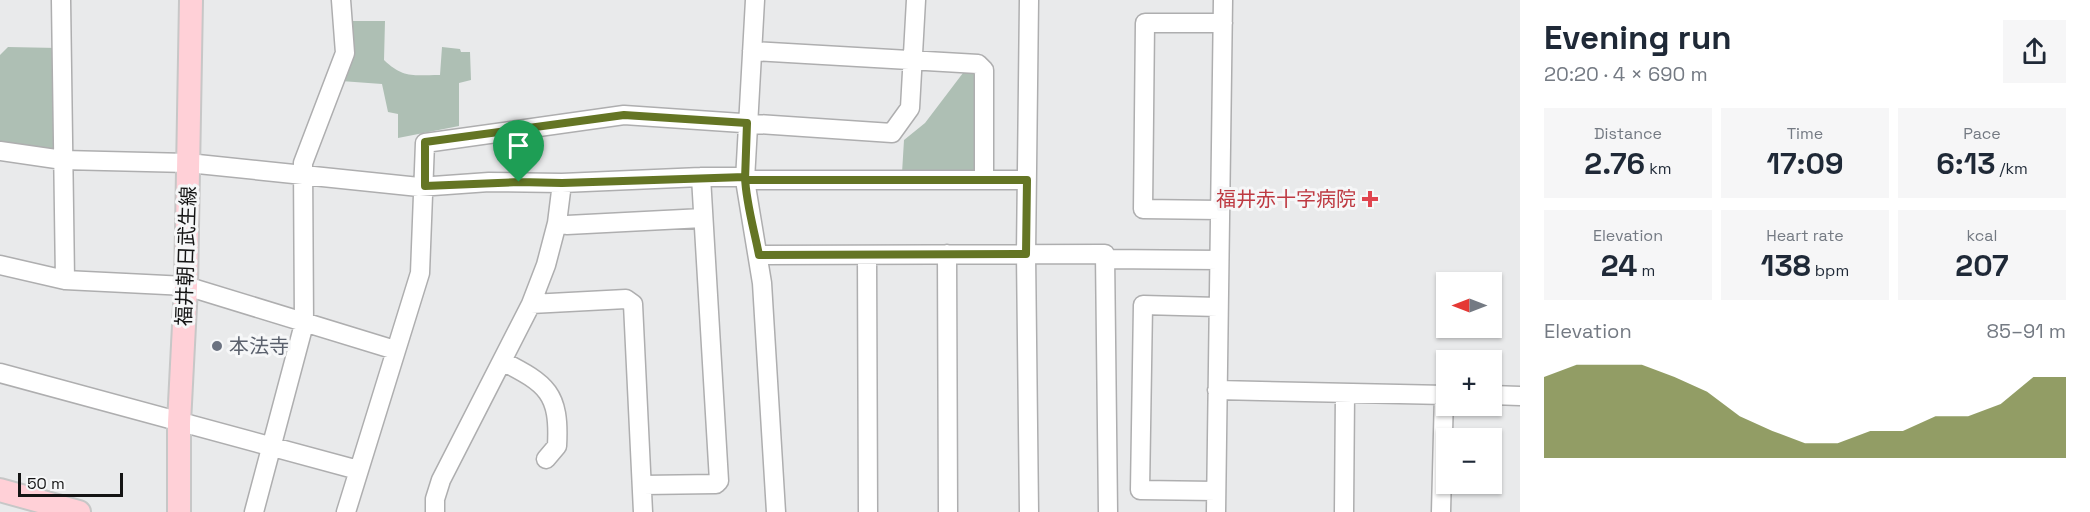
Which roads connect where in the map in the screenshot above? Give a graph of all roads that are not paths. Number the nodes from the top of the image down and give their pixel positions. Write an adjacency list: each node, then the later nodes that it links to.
1 (61, 0): 13 (street)
2 (190, 0): 14 (main road, 福井朝日武生線)
3 (341, 0): 15 (street)
4 (755, 0): 9 (street)
5 (915, 0): 10 (street)
6 (1029, 0): 19 (street)
7 (1223, 0): 8 (street)
8 (1223, 23): 22 (street); 22 (street)
9 (752, 51): 10 (street); 11 (street)
10 (912, 60): 11 (street); 18 (street)
11 (747, 123): 17 (street); 21 (street)
12 (0, 151): 13 (street)
13 (63, 160): 14 (street); 32 (street)
14 (188, 163): 15 (street); 33 (main road, 福井朝日武生線)
15 (302, 174): 21 (street); 36 (street)
16 (700, 177): 17 (street); 20 (street); 23 (street)
17 (745, 178): 18 (street); 27 (street)
18 (984, 179): 19 (street)
19 (1027, 180): 26 (street)
20 (562, 183): 21 (street); 24 (street)
21 (425, 186): 37 (street)
22 (1220, 210): 30 (street)
23 (703, 218): 24 (street); 50 (street)
24 (556, 223): 34 (street)
25 (946, 254): 26 (street); 28 (street); 61 (street)
26 (1026, 254): 29 (street); 62 (street)
27 (759, 255): 28 (street); 59 (street)
28 (867, 255): 60 (street)
29 (1105, 259): 30 (street); 63 (street)
30 (1219, 260): 35 (street)
31 (0, 265): 32 (street)
32 (65, 280): 33 (street)
33 (186, 286): 36 (street); 46 (main road, 福井朝日武生線)
34 (531, 304): 38 (street); 50 (street)
35 (1218, 307): 40 (street); 52 (street)
36 (304, 324): 37 (street); 47 (street)
37 (395, 350): 49 (street)
38 (502, 361): 48 (street); 57 (street)
39 (0, 373): 46 (street)
40 (1217, 390): 41 (street); 52 (street)
41 (1345, 393): 42 (street); 65 (street)
42 (1436, 394)
43 (1502, 395): 44 (street)
44 (1520, 396)
45 (1444, 416): 66 (street)
46 (179, 423): 47 (street); 54 (main road, 福井朝日武生線)
47 (272, 447): 49 (street); 55 (street)
48 (546, 459)
49 (358, 470): 56 (street)
50 (643, 485): 58 (street)
51 (0, 490): 53 (main road)
52 (1216, 492): 64 (street)
53 (79, 512)
54 (180, 512)
55 (254, 512)
56 (346, 512)
57 (435, 512)
58 (643, 512)
59 (776, 512)
60 (868, 512)
61 (948, 512)
62 (1029, 512)
63 (1108, 512)
64 (1216, 512)
65 (1344, 512)
66 (1441, 512)

